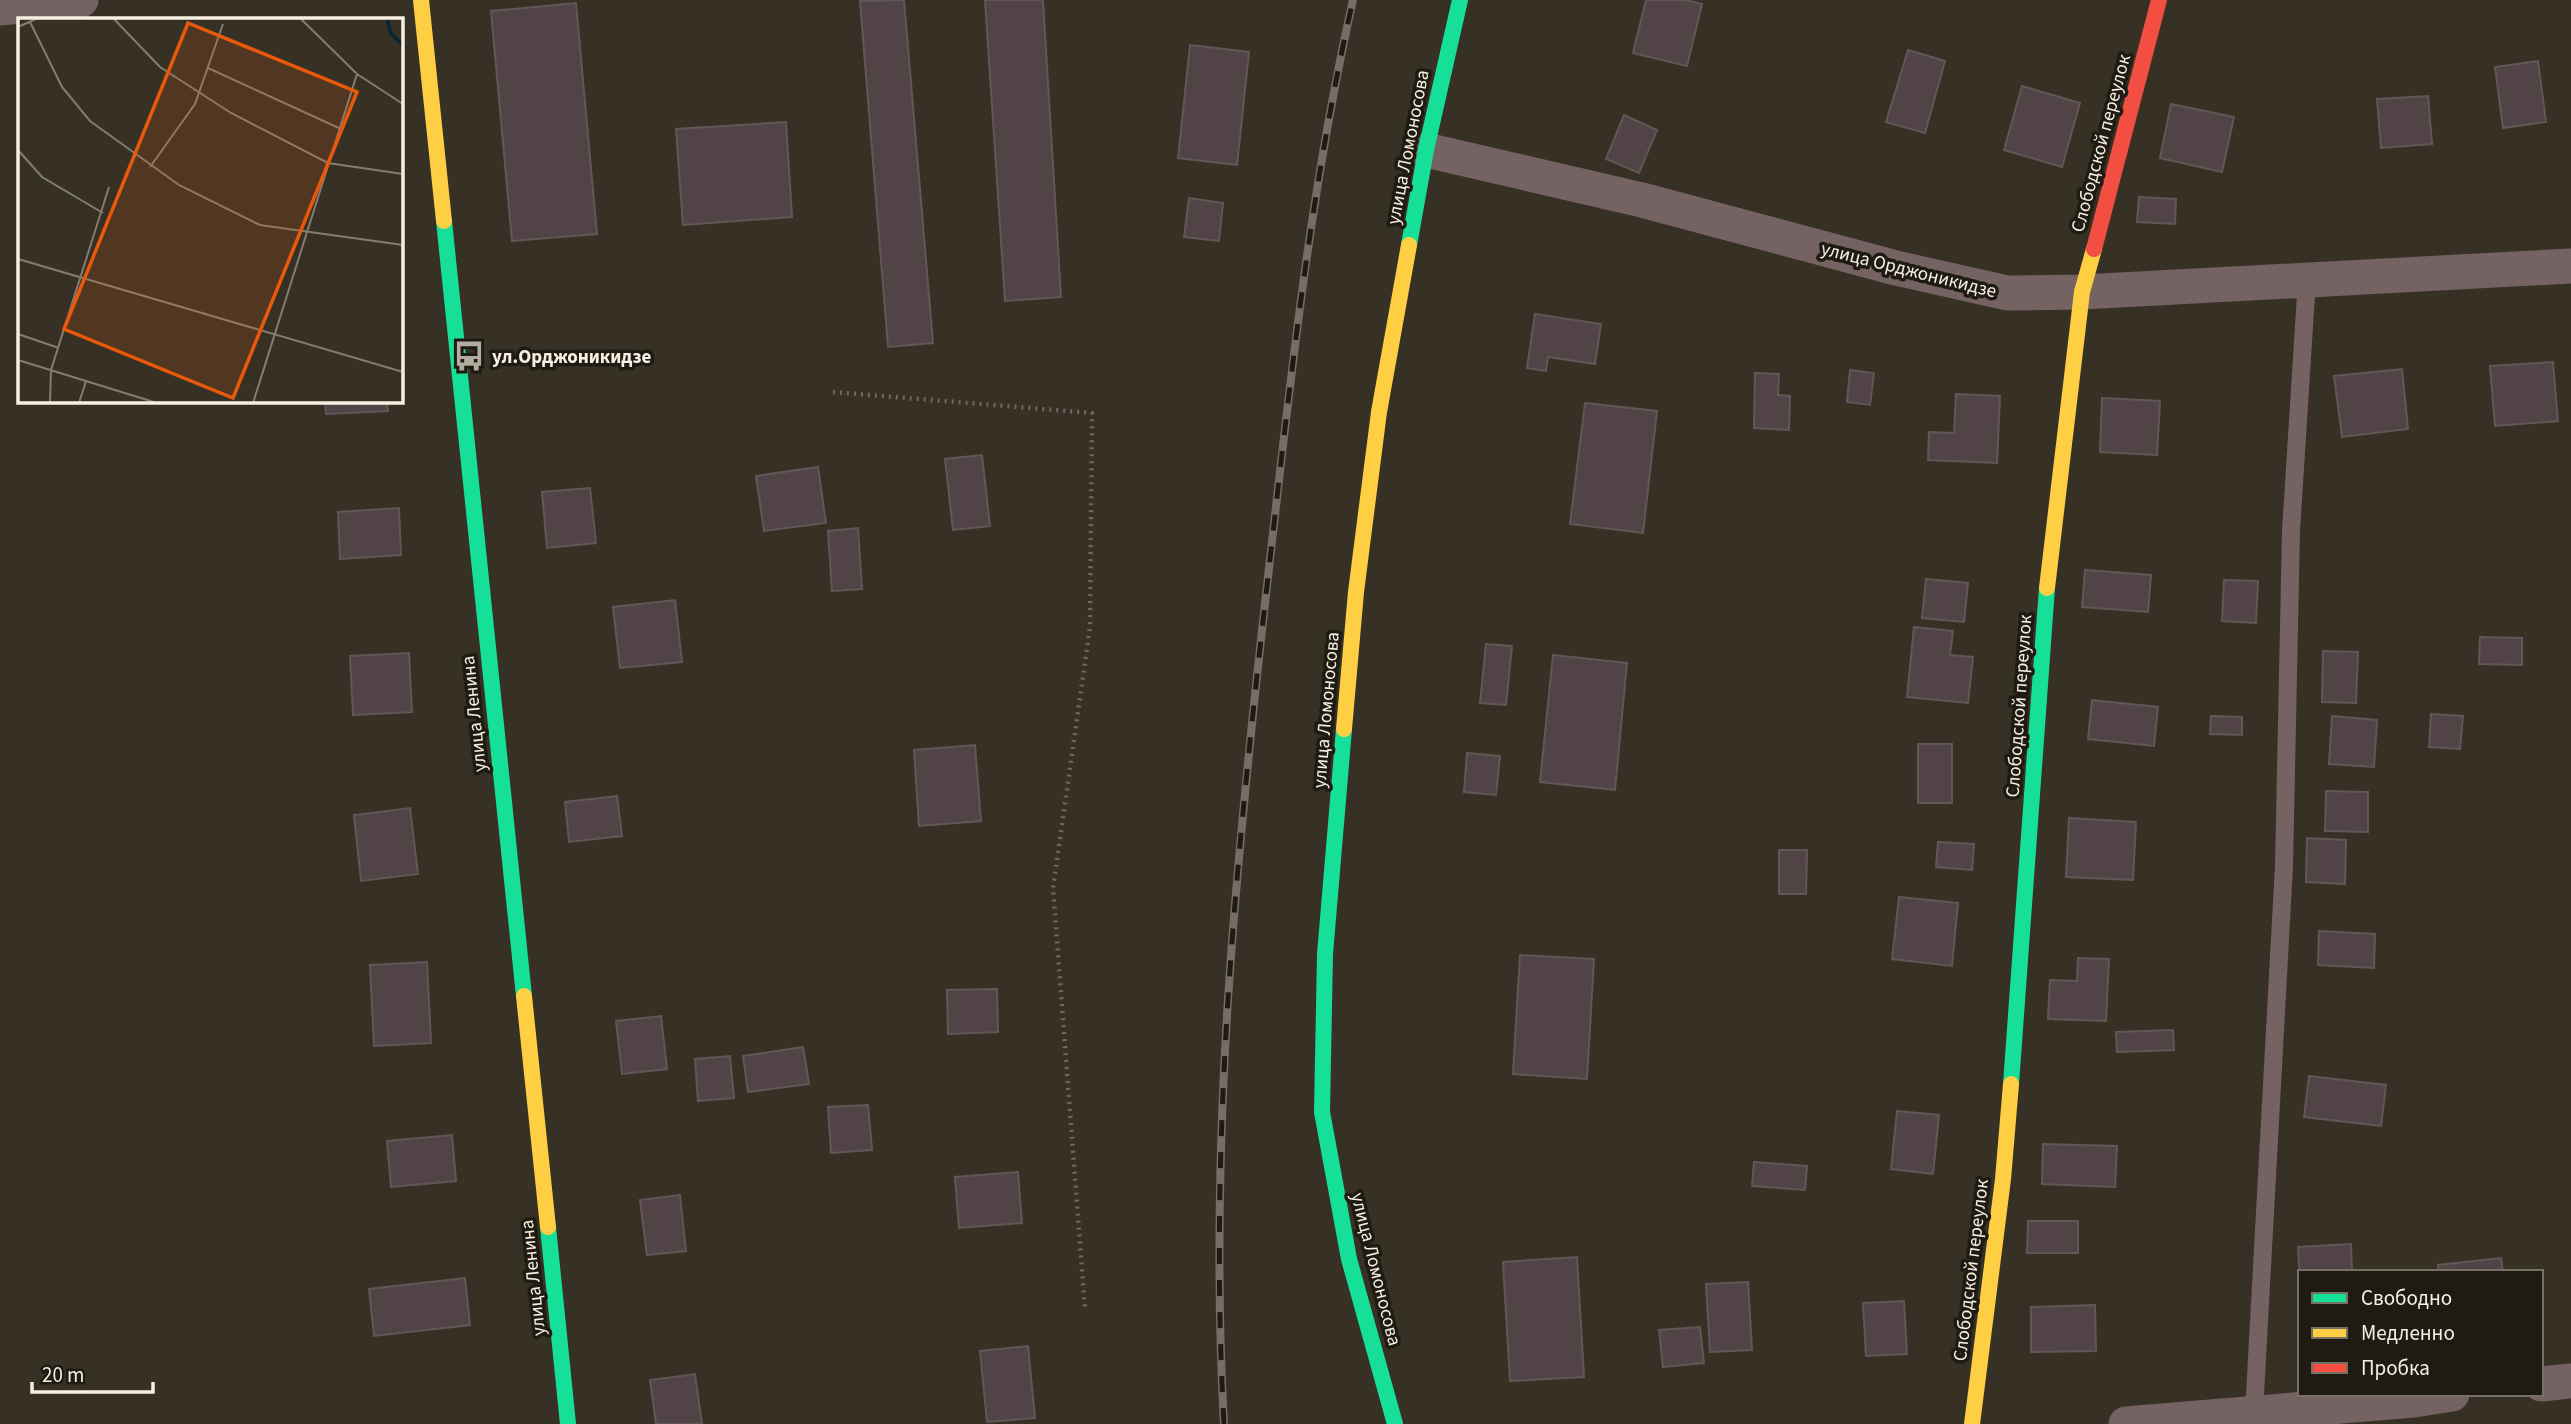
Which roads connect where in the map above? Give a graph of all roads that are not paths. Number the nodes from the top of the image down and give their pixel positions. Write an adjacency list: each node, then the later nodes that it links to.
1 (80, 0): 5 (street)
2 (421, 0): 14 (street, улица Ленина)
3 (1460, 0): 6 (street, улица Ломоносова)
4 (2159, 0): 9 (street, Слободской переулок)
5 (0, 8)
6 (1426, 150): 9 (street, улица Орджоникидзе); 15 (street, улица Ломоносова)
7 (2571, 266): 8 (street, улица Орджоникидзе)
8 (2307, 279): 9 (street, улица Орджоникидзе); 13 (lane)
9 (2082, 292): 16 (street, Слободской переулок)
10 (2571, 1381): 11 (street)
11 (2543, 1384)
12 (2439, 1396): 13 (street)
13 (2254, 1413): 17 (street)
14 (568, 1424)
15 (1395, 1424)
16 (1972, 1424)
17 (2126, 1424)

